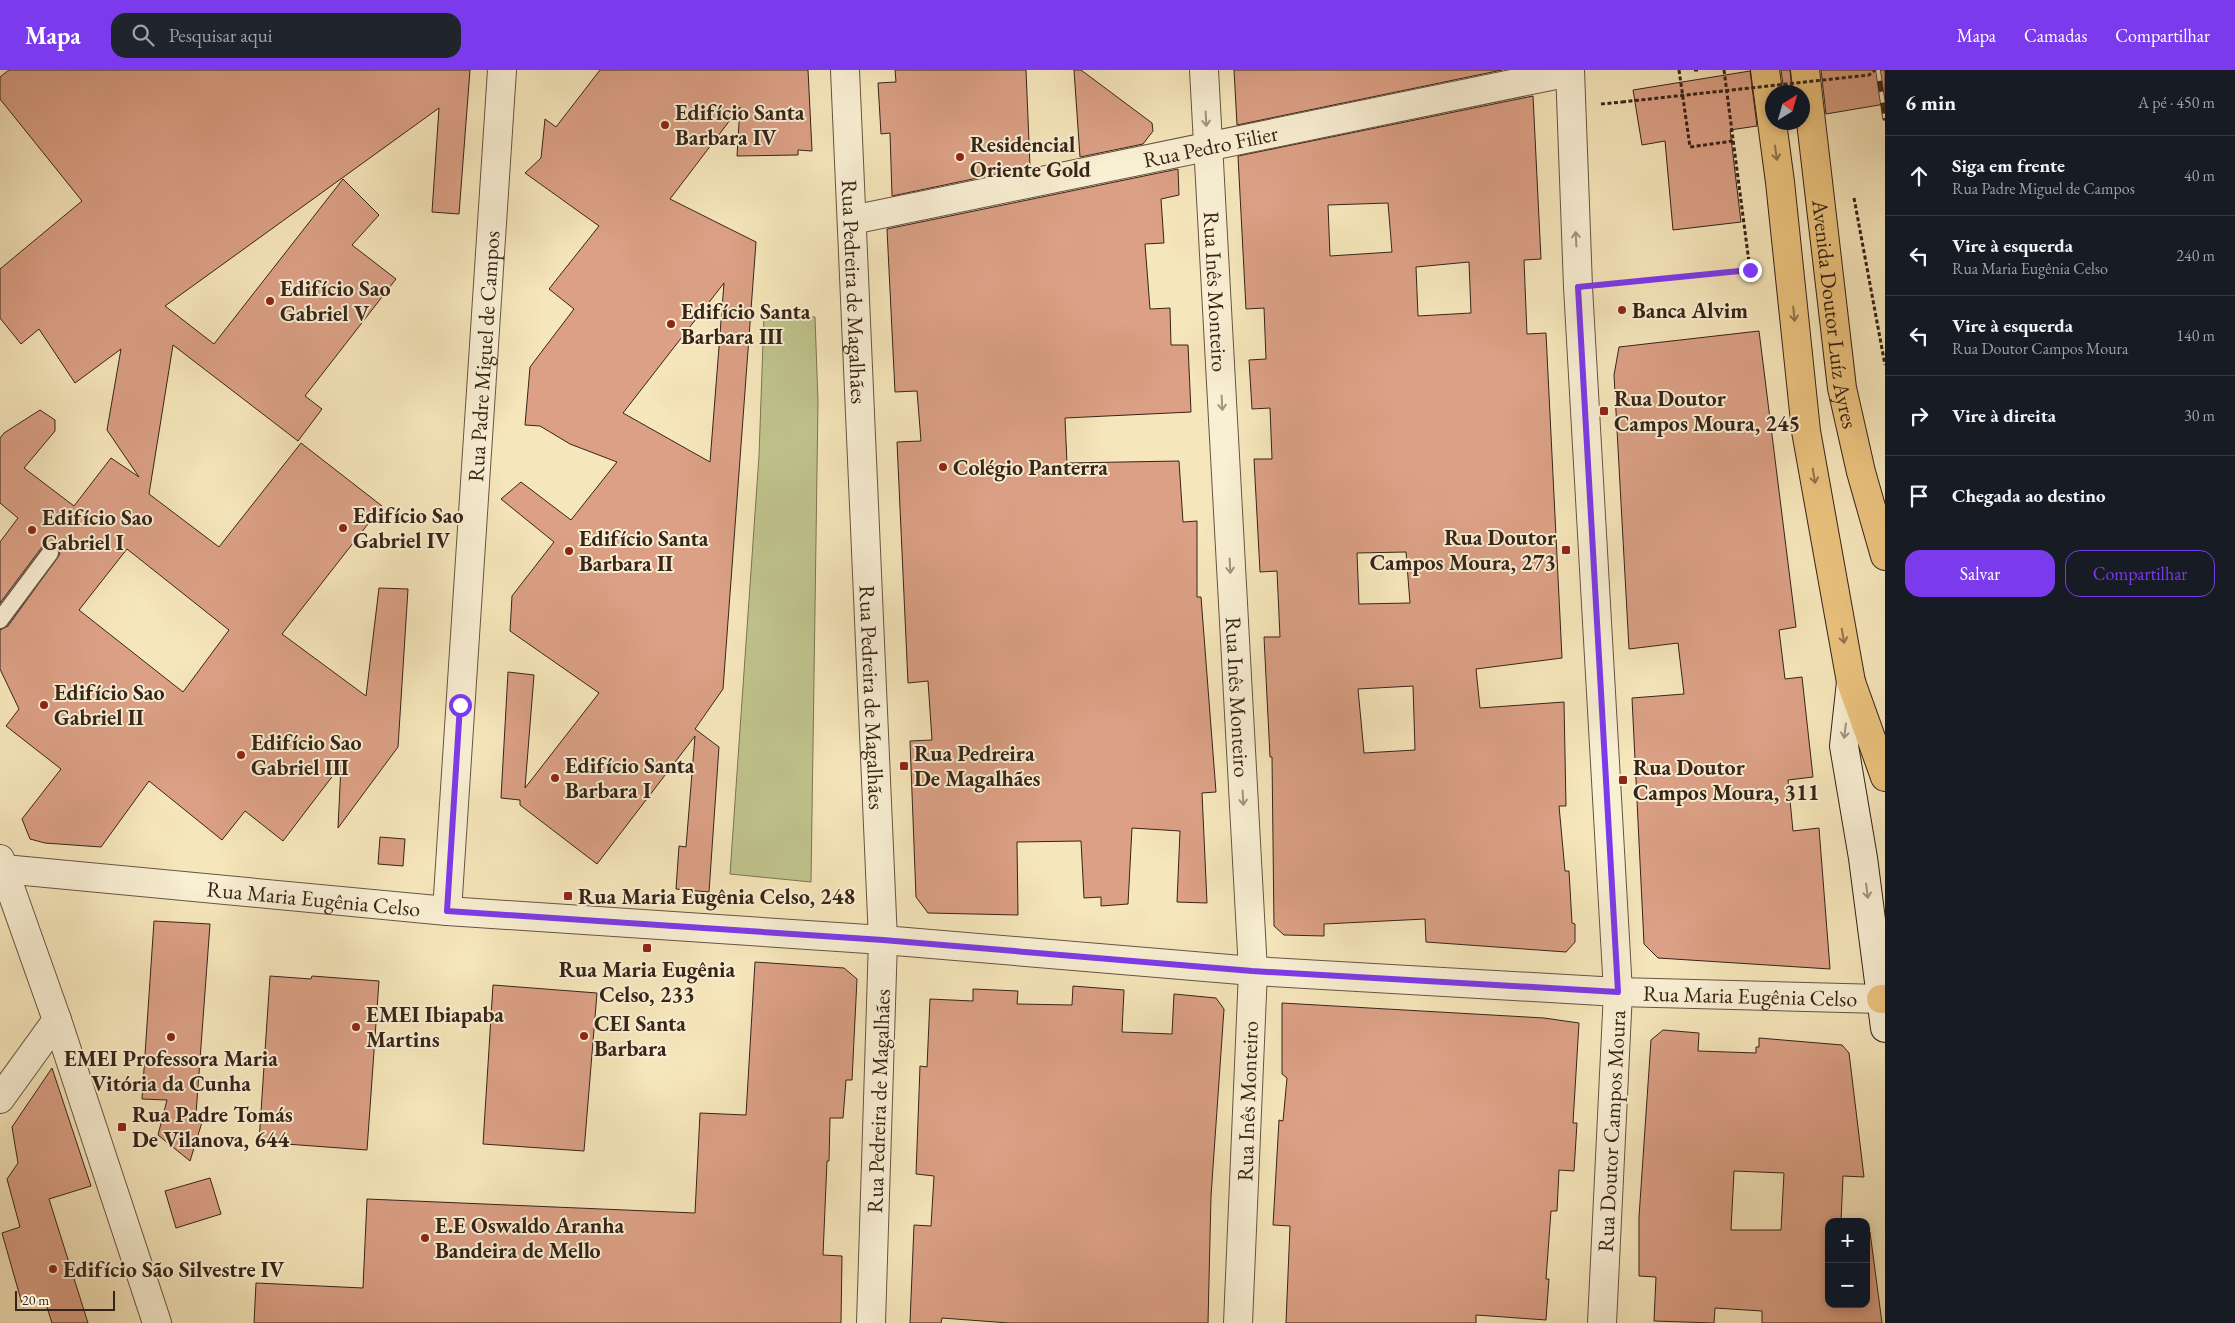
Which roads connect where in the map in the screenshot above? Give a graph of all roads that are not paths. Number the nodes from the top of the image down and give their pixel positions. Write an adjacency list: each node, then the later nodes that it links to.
1 (502, 70): 15 (street, Rua Padre Miguel de Campos)
2 (845, 70): 8 (street, Rua Pedreira de Magalhães)
3 (1204, 70): 7 (street, Rua Inês Monteiro, one-way to 7)
4 (1765, 70): 12 (highway, Avenida Doutor Luíz Ayres, one-way to 12)
5 (1806, 70): 10 (highway, Avenida Doutor Luíz Ayres)
6 (1570, 71): 7 (street, Rua Pedro Filier); 18 (street, Rua Doutor Campos Moura, one-way to 6)
7 (1208, 146): 8 (street, Rua Pedro Filier); 17 (street, Rua Inês Monteiro, one-way to 17)
8 (852, 220): 16 (street, Rua Pedreira de Magalhães)
9 (50, 553): 11 (lane)
10 (1885, 556)
11 (0, 620)
12 (1851, 682): 13 (highway, Avenida Doutor Luíz Ayres); 19 (street, Avenida Doutor Luíz Ayres, one-way to 19)
13 (1885, 777)
14 (2, 864): 15 (street, Rua Maria Eugênia Celso); 20 (street)
15 (447, 911): 16 (street, Rua Maria Eugênia Celso)
16 (883, 940): 17 (street, Rua Maria Eugênia Celso); 24 (street, Rua Pedreira de Magalhães)
17 (1252, 971): 18 (street, Rua Maria Eugênia Celso); 25 (street, Rua Inês Monteiro)
18 (1618, 992): 19 (street, Rua Maria Eugênia Celso); 26 (street, Rua Doutor Campos Moura)
19 (1883, 999): 21 (street, Avenida Doutor Luíz Ayres)
20 (57, 1020): 22 (street); 23 (street)
21 (1885, 1028)
22 (0, 1099)
23 (158, 1323)
24 (871, 1323)
25 (1238, 1323)
26 (1602, 1323)

